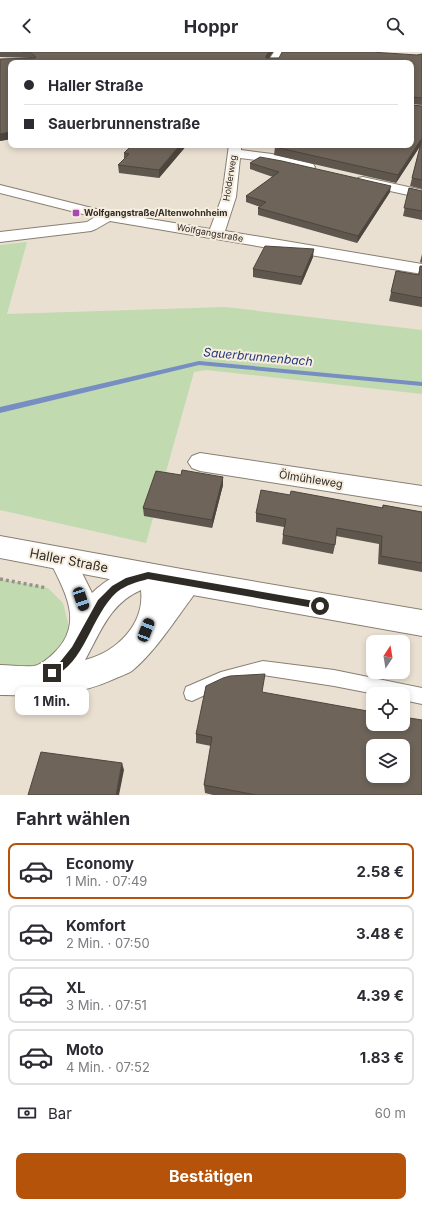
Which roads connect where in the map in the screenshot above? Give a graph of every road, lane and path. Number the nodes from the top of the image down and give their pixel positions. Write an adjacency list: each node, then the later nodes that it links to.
1 (235, 149): 2 (street); 7 (street, Holderweg)
2 (324, 172)
3 (354, 179): 5 (street)
4 (0, 189): 6 (street, Wolfgangstraße)
5 (422, 194)
6 (108, 216): 7 (street, Wolfgangstraße); 8 (street)
7 (216, 234): 9 (street, Wolfgangstraße)
8 (0, 237)
9 (422, 269)
10 (200, 462): 11 (street, Ölmühleweg)
11 (422, 496)
12 (0, 547): 13 (street, Haller Straße)
13 (62, 559): 14 (street, Haller Straße); 17 (street)
14 (148, 575): 15 (street, Haller Straße); 17 (street); 18 (street)
15 (187, 582): 16 (street, Haller Straße); 18 (street)
16 (422, 623)
17 (84, 631): 20 (street)
18 (142, 640): 20 (street)
19 (0, 680): 20 (street)
20 (40, 681)
21 (192, 693): 22 (lane)
22 (422, 696)

